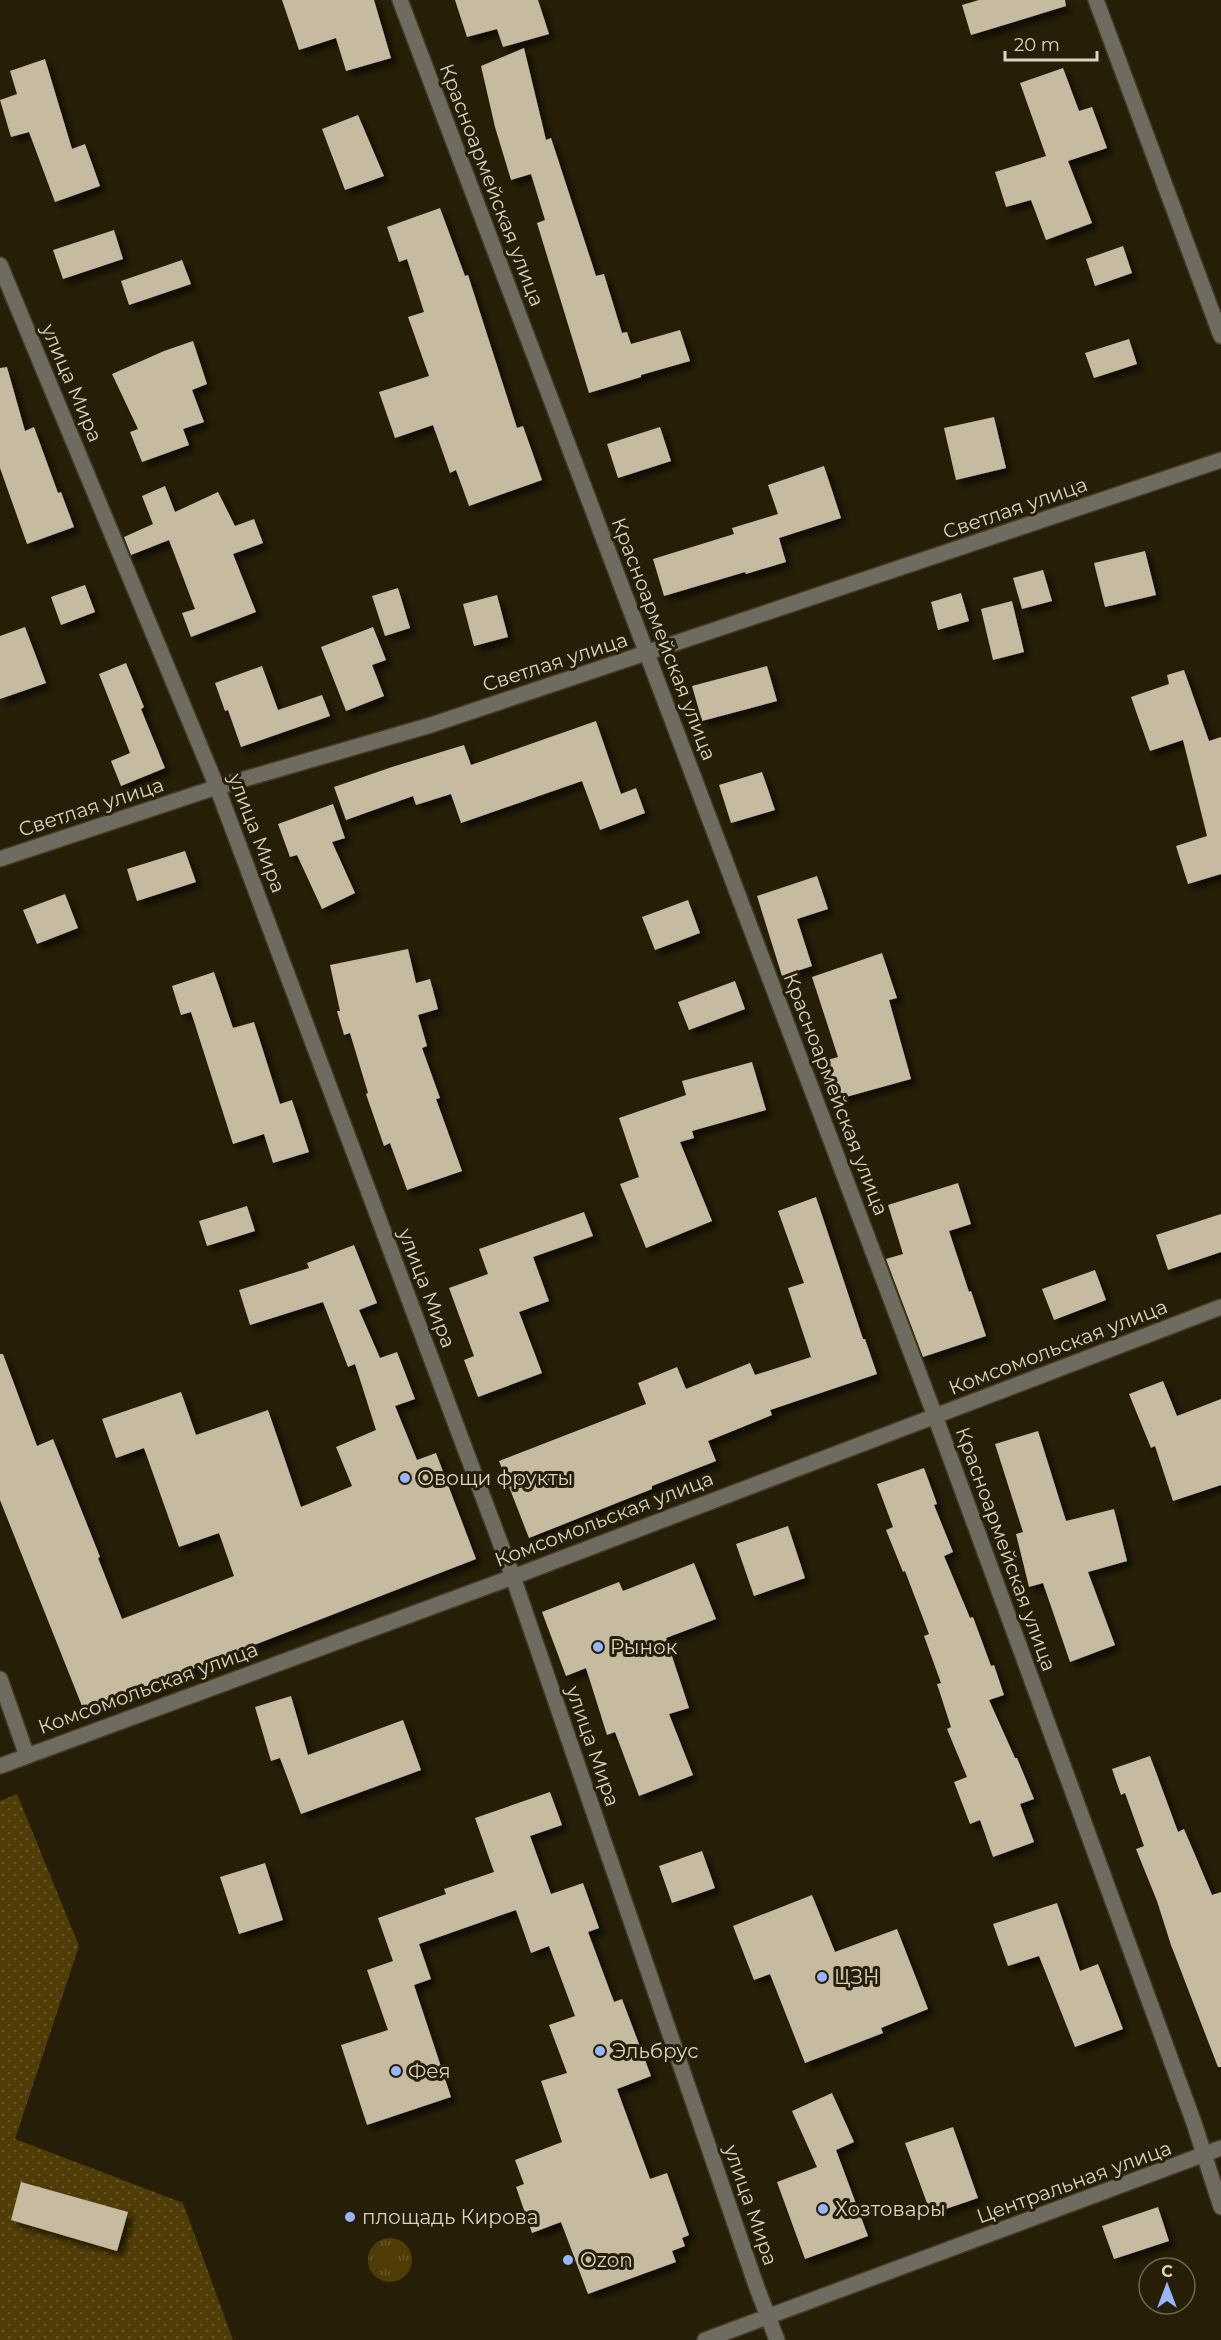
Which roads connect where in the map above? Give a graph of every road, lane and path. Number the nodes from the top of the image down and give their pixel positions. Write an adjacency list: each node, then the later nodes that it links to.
1 (400, 0): 6 (street, Красноармейская улица)
2 (1096, 0): 4 (street)
3 (0, 266): 7 (street, улица Мира)
4 (1221, 336)
5 (1221, 460): 6 (street, Светлая улица)
6 (647, 654): 7 (street, Светлая улица); 10 (street, Красноармейская улица)
7 (217, 787): 8 (street, Светлая улица); 11 (street, улица Мира)
8 (0, 859)
9 (1221, 1307): 10 (street, Комсомольская улица)
10 (935, 1416): 11 (street, Комсомольская улица); 16 (street, Красноармейская улица)
11 (513, 1577): 13 (street, Комсомольская улица); 18 (street, улица Мира)
12 (0, 1679): 13 (street)
13 (27, 1755): 14 (street, Комсомольская улица)
14 (0, 1766)
15 (1221, 2148): 16 (street, Центральная улица)
16 (1206, 2156): 17 (street, Красноармейская улица); 18 (street, Центральная улица)
17 (1221, 2207)
18 (768, 2317): 19 (street, Центральная улица); 20 (street, улица Мира)
19 (705, 2340)
20 (777, 2340)

